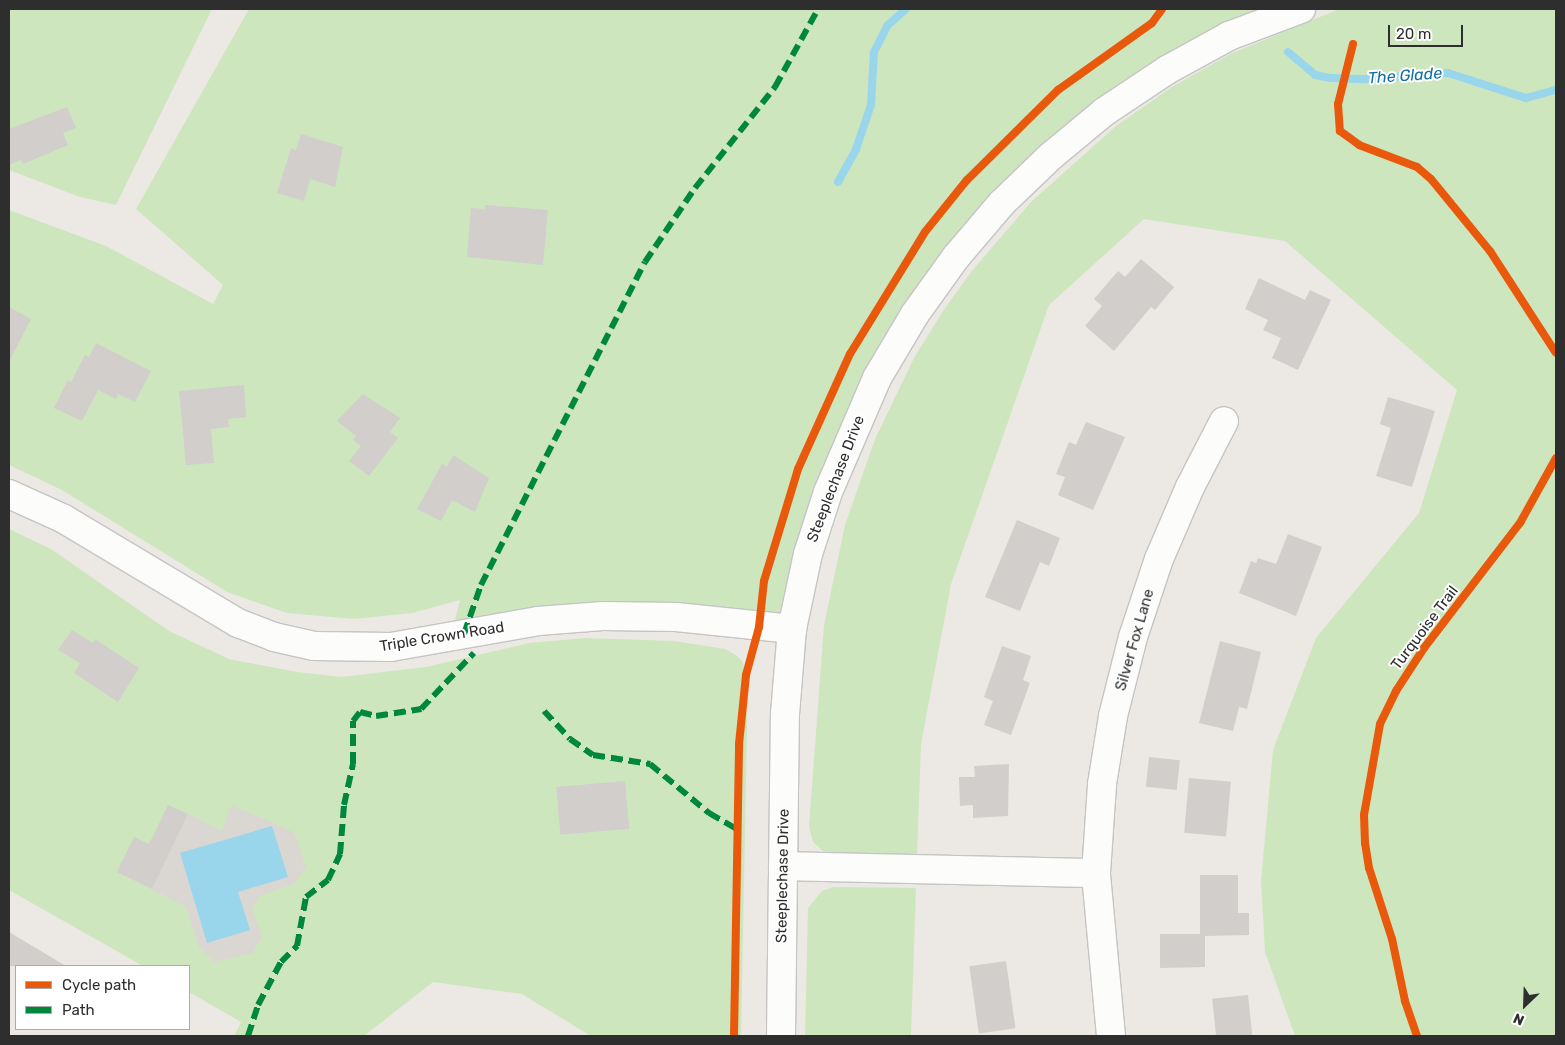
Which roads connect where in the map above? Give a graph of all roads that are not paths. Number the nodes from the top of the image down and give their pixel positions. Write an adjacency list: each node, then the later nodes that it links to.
1 (1301, 9): 4 (street, Steeplechase Drive)
2 (1224, 421): 6 (street, Silver Fox Lane)
3 (9, 494): 4 (street, Triple Crown Road)
4 (792, 629): 5 (street, Steeplechase Drive)
5 (783, 866): 6 (street); 7 (street, Steeplechase Drive)
6 (1096, 873): 8 (street, Silver Fox Lane)
7 (781, 1036)
8 (1111, 1036)

